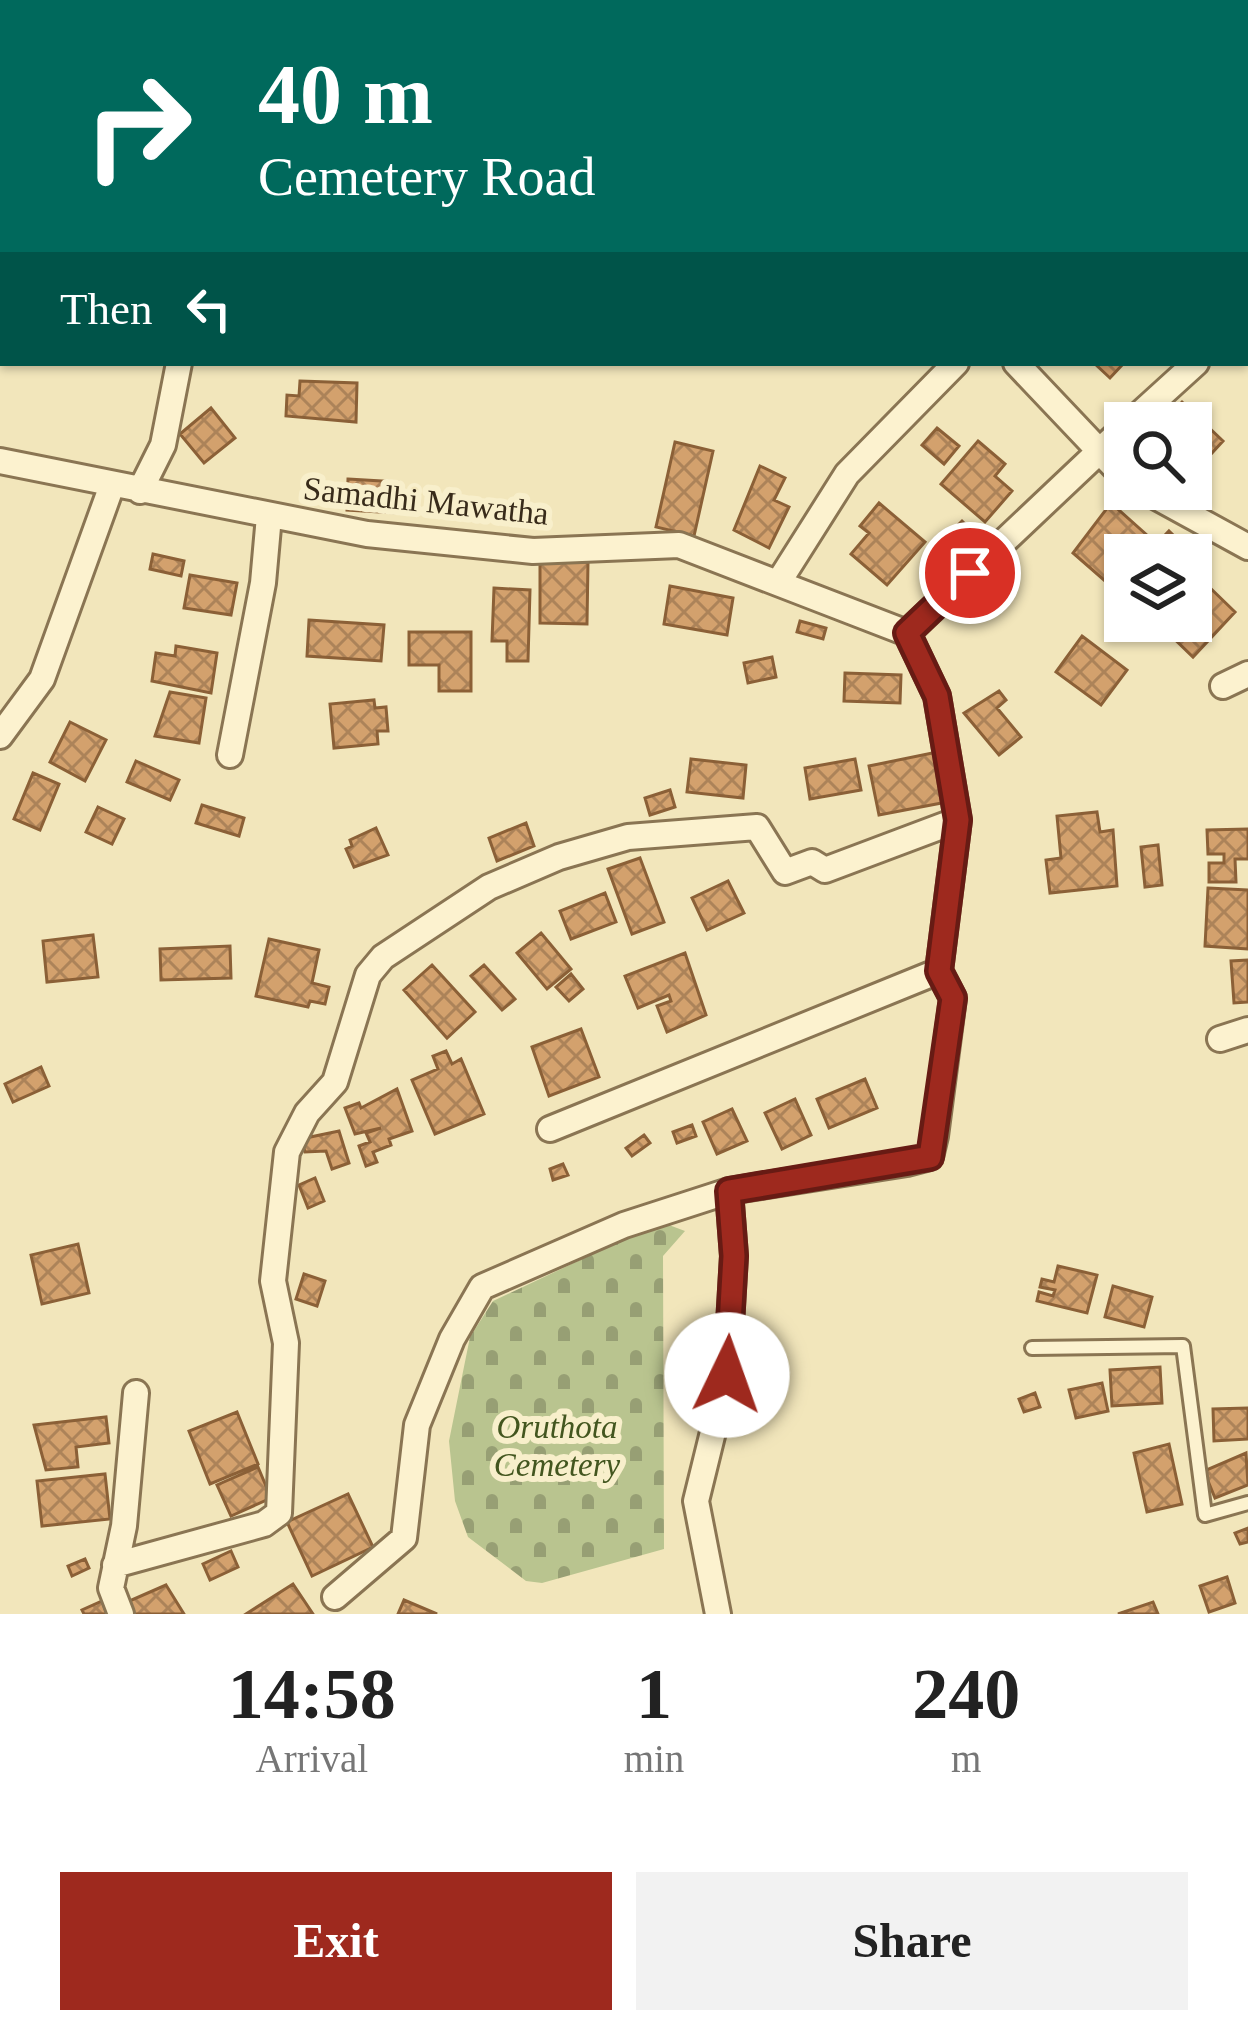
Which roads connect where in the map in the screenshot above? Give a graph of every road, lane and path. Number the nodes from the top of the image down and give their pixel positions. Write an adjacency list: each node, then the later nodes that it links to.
1 (178, 366): 11 (street)
2 (953, 366): 15 (street)
3 (1019, 366): 7 (street)
4 (1193, 366): 5 (street)
5 (1153, 402)
6 (1104, 446): 7 (street)
7 (1097, 452): 8 (street); 16 (street)
8 (1104, 458)
9 (0, 461): 10 (street, Samadhi Mawatha)
10 (112, 485): 11 (street, Samadhi Mawatha); 19 (street)
11 (140, 491): 13 (street, Samadhi Mawatha)
12 (1180, 510): 14 (street)
13 (269, 516): 15 (street, Samadhi Mawatha); 20 (street)
14 (1248, 547)
15 (778, 583): 16 (street, Samadhi Mawatha)
16 (907, 633): 21 (street)
17 (1248, 674): 18 (street)
18 (1222, 686)
19 (0, 736)
20 (230, 755)
21 (958, 820): 22 (street); 30 (street)
22 (939, 971): 25 (street); 26 (street)
23 (1248, 1030): 24 (street)
24 (1220, 1040)
25 (550, 1130)
26 (729, 1191): 31 (street); 33 (street)
27 (1032, 1348): 29 (lane)
28 (136, 1393): 30 (street)
29 (1248, 1503)
30 (115, 1565): 32 (street)
31 (335, 1597)
32 (121, 1614)
33 (718, 1614)

